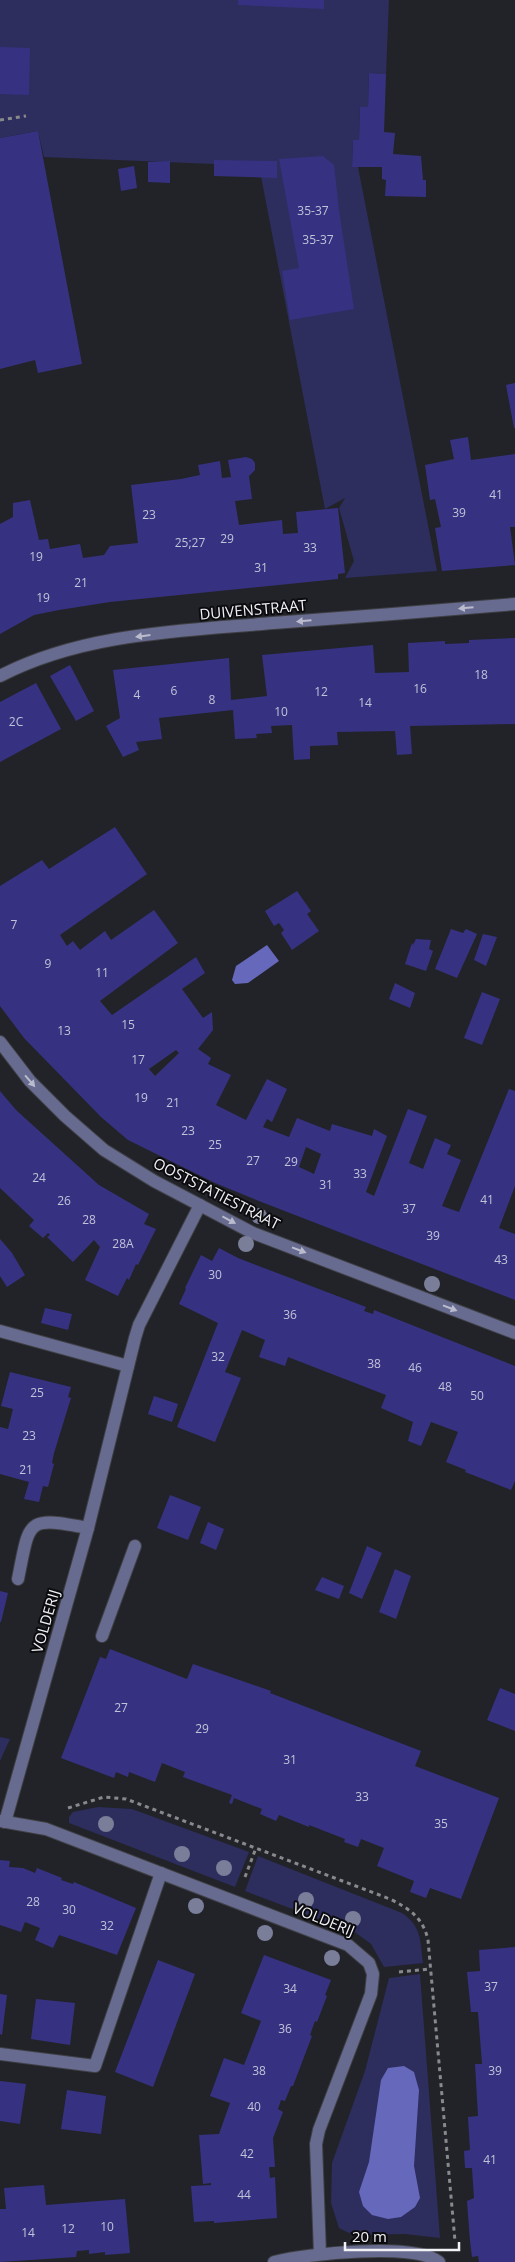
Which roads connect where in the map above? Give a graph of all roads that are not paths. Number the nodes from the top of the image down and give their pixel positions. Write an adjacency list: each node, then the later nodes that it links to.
1 (515, 604): 2 (street, DUIVENSTRAAT, one-way to 2)
2 (0, 676)
3 (0, 1042): 4 (street, OOSTSTATIESTRAAT, one-way to 4)
4 (200, 1205): 6 (street, OOSTSTATIESTRAAT, one-way to 6); 7 (street)
5 (0, 1331): 7 (street)
6 (515, 1333)
7 (128, 1366): 8 (street, VOLDERIJ)
8 (88, 1528): 10 (street); 12 (street, VOLDERIJ)
9 (135, 1546): 11 (street)
10 (18, 1578)
11 (102, 1636)
12 (3, 1821): 13 (street, VOLDERIJ)
13 (161, 1873): 14 (street); 15 (street, VOLDERIJ)
14 (0, 2054)
15 (320, 2254): 16 (street); 17 (street)
16 (274, 2262)
17 (439, 2262)

